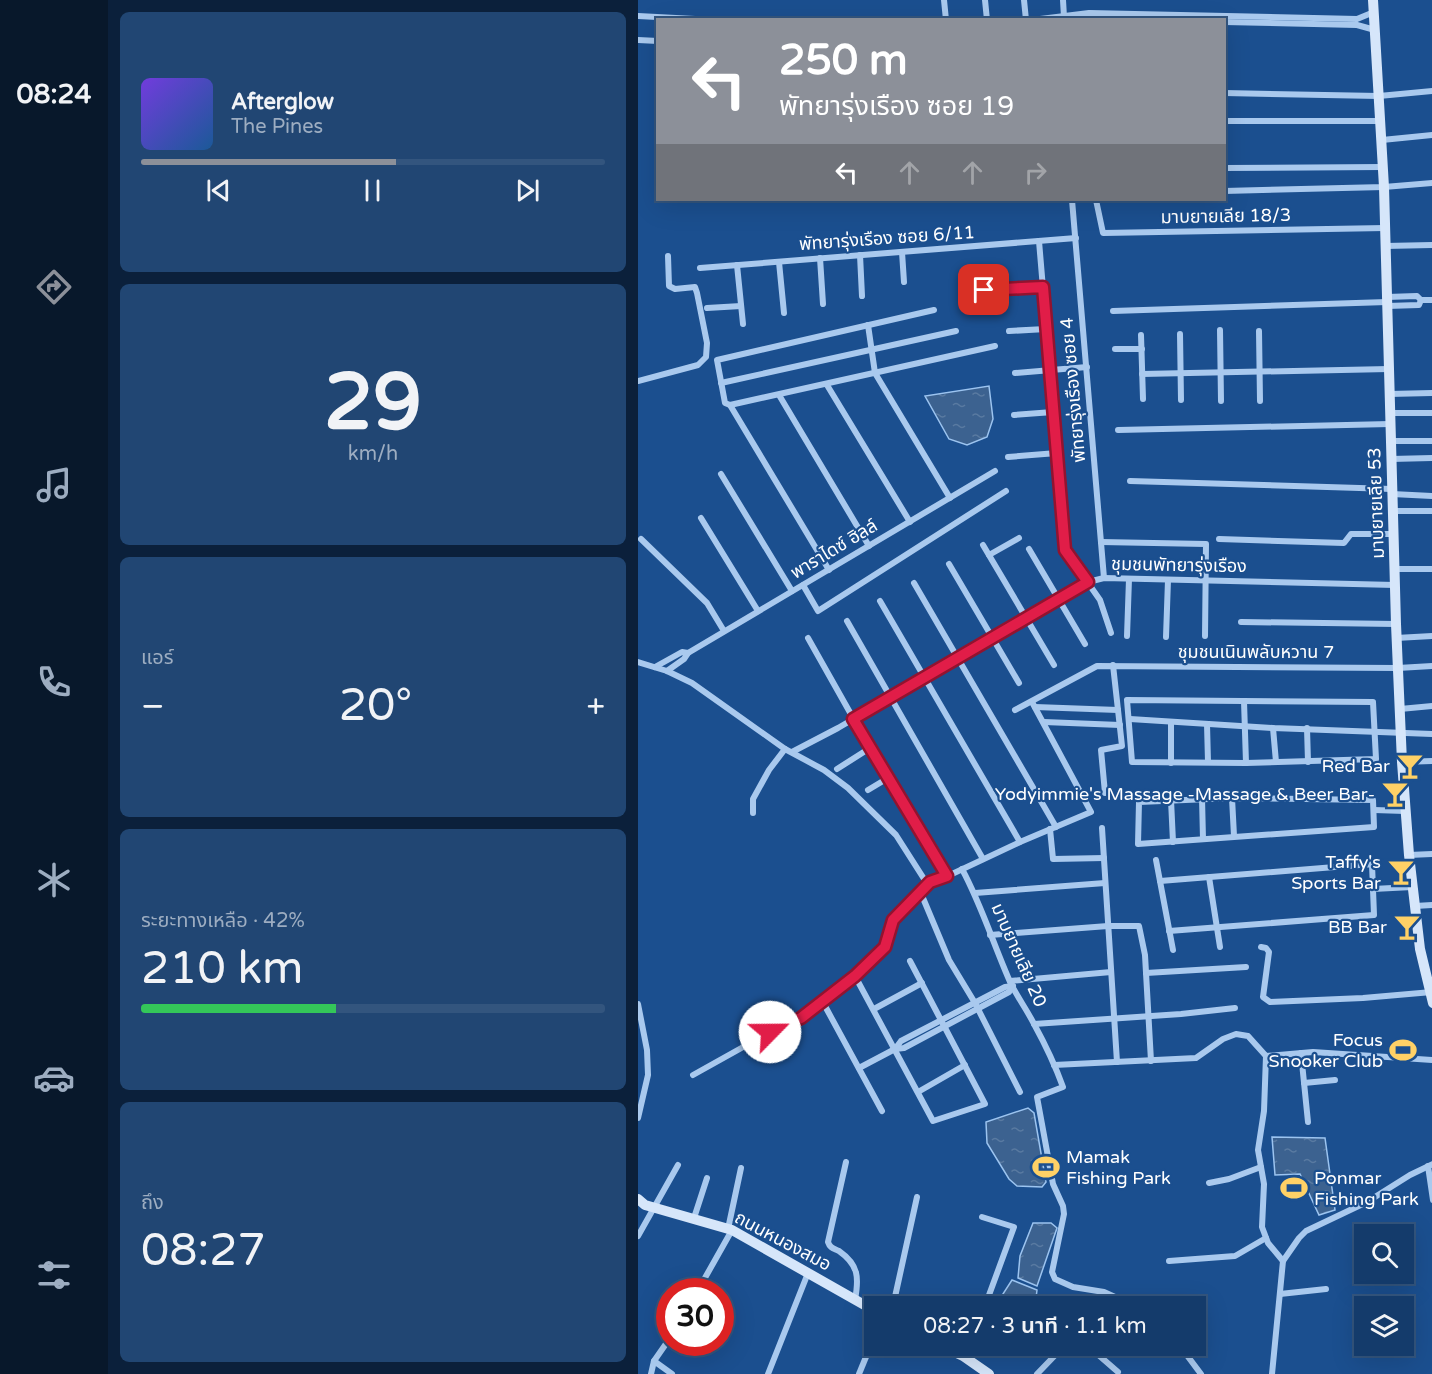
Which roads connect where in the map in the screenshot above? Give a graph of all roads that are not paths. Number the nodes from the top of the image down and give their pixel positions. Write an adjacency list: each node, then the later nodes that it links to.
1 (944, 0): 11 (street)
2 (985, 0): 12 (street)
3 (1024, 0): 13 (street)
4 (1063, 0): 8 (street)
5 (1373, 0): 6 (street, มาบยายเลีย 53)
6 (1374, 12): 16 (street); 18 (street, มาบยายเลีย 53)
7 (638, 16): 10 (street)
8 (1064, 17): 9 (street)
9 (1183, 17): 14 (street)
10 (676, 18)
11 (946, 18)
12 (987, 18)
13 (1026, 18)
14 (1211, 18)
15 (1226, 19): 16 (street)
16 (1268, 20): 17 (street); 18 (street)
17 (1226, 22)
18 (1375, 30): 23 (street, มาบยายเลีย 53)
19 (638, 40): 20 (street)
20 (656, 41)
21 (1433, 91): 23 (street)
22 (1226, 93): 23 (street)
23 (1379, 96): 25 (street, มาบยายเลีย 53)
24 (1226, 121): 25 (street)
25 (1380, 121): 27 (street, มาบยายเลีย 53)
26 (1433, 135): 27 (street)
27 (1382, 140): 28 (street, มาบยายเลีย 53)
28 (1383, 167): 29 (street); 31 (street, มาบยายเลีย 53)
29 (1226, 168)
30 (1433, 183): 31 (street)
31 (1384, 187): 32 (street); 35 (street, มาบยายเลีย 53)
32 (1226, 191)
33 (1073, 201): 36 (street, พัทยารุ่งเรือง ซอย 4)
34 (1096, 201): 35 (street, มาบยายเลีย 18/3)
35 (1385, 228): 39 (street, มาบยายเลีย 53)
36 (1076, 238): 37 (street, พัทยารุ่งเรือง ซอย 6/11); 72 (street, พัทยารุ่งเรือง ซอย 4)
37 (1039, 241): 40 (street, พัทยารุ่งเรือง ซอย 6/11); 48 (street)
38 (1433, 245): 39 (street)
39 (1385, 246): 52 (street, มาบยายเลีย 53)
40 (902, 252): 41 (street, พัทยารุ่งเรือง ซอย 6/11); 47 (street)
41 (860, 255): 43 (street, พัทยารุ่งเรือง ซอย 6/11); 50 (street)
42 (668, 256): 81 (street)
43 (820, 258): 44 (street, พัทยารุ่งเรือง ซอย 6/11); 53 (street)
44 (779, 261): 45 (street, พัทยารุ่งเรือง ซอย 6/11); 58 (street)
45 (737, 265): 46 (street, พัทยารุ่งเรือง ซอย 6/11); 54 (street)
46 (700, 268)
47 (904, 282)
48 (1043, 287): 49 (street); 61 (street)
49 (965, 292)
50 (862, 296)
51 (1433, 300): 52 (street)
52 (1387, 302): 57 (street); 74 (street, มาบยายเลีย 53)
53 (823, 304)
54 (741, 306): 55 (street); 59 (street)
55 (707, 308)
56 (934, 310): 60 (street)
57 (1114, 311)
58 (784, 313)
59 (743, 324)
60 (868, 326): 71 (street); 82 (street)
61 (1046, 329): 65 (street); 73 (street)
62 (1220, 330): 78 (street)
63 (956, 331): 71 (street)
64 (1259, 331): 75 (street)
65 (1009, 332)
66 (1141, 334): 70 (street)
67 (1180, 334): 80 (street)
68 (995, 346): 76 (street)
69 (1115, 349): 70 (street)
70 (1142, 349): 79 (street)
71 (873, 350): 76 (street); 82 (street)
72 (1086, 367): 73 (street); 118 (street, พัทยารุ่งเรือง ซอย 4)
73 (1050, 369): 77 (street); 92 (street)
74 (1389, 369): 75 (street); 85 (street, มาบยายเลีย 53)
75 (1260, 372): 78 (street); 90 (street)
76 (875, 373): 83 (street); 109 (street)
77 (1015, 373)
78 (1221, 373): 80 (street); 89 (street)
79 (1142, 374): 80 (street); 87 (street)
80 (1181, 374): 88 (street)
81 (638, 381)
82 (721, 383): 91 (street)
83 (827, 385): 86 (street); 113 (street)
84 (1433, 393): 85 (street)
85 (1389, 394): 95 (street, มาบยายเลีย 53)
86 (779, 396): 91 (street); 120 (street)
87 (1143, 399)
88 (1181, 400)
89 (1221, 401)
90 (1260, 401)
91 (730, 405): 126 (street)
92 (1054, 412): 94 (street); 99 (street)
93 (1433, 412): 95 (street)
94 (1014, 415)
95 (1390, 419): 96 (street); 97 (street, มาบยายเลีย 53)
96 (1118, 430)
97 (1391, 441): 98 (street); 102 (street, มาบยายเลีย 53)
98 (1433, 441)
99 (1057, 453): 100 (street); 131 (street)
100 (1008, 457)
101 (1433, 458): 102 (street)
102 (1391, 459): 107 (street, มาบยายเลีย 53)
103 (995, 471): 109 (street, พาราไดซ์ ฮิลล์)
104 (721, 474): 135 (street)
105 (1130, 482): 107 (street)
106 (1006, 491): 133 (street)
107 (1392, 492): 108 (street); 110 (street, มาบยายเลีย 53)
108 (1433, 496)
109 (950, 498): 113 (street, พาราไดซ์ ฮิลล์)
110 (1393, 511): 111 (street); 114 (street, มาบยายเลีย 53)
111 (1433, 511)
112 (701, 518): 138 (street)
113 (910, 522): 120 (street, พาราไดซ์ ฮิลล์)
114 (1393, 534): 117 (street); 124 (street, มาบยายเลีย 53)
115 (1019, 538): 122 (street)
116 (641, 539): 143 (street)
117 (1219, 539)
118 (1101, 542): 127 (street, พัทยารุ่งเรือง ซอย 4); 130 (street)
119 (983, 545): 122 (street)
120 (869, 546): 126 (street, พาราไดซ์ ฮิลล์)
121 (1030, 549): 136 (street)
122 (989, 555): 139 (street)
123 (949, 564): 150 (street)
124 (1394, 569): 125 (street); 134 (street, มาบยายเลีย 53)
125 (1433, 569)
126 (829, 570): 133 (street, พาราไดซ์ ฮิลล์)
127 (1104, 578): 128 (street, ชุมชนพัทยารุ่งเรือง); 131 (street, ชุมชนพัทยารุ่งเรือง)
128 (1129, 579): 129 (street, ชุมชนพัทยารุ่งเรือง); 145 (street)
129 (1168, 580): 130 (street, ชุมชนพัทยารุ่งเรือง); 148 (street)
130 (1205, 580): 134 (street, ชุมชนพัทยารุ่งเรือง); 146 (street)
131 (1088, 582): 136 (street, ชุมชนพัทยารุ่งเรือง); 144 (street)
132 (914, 583): 154 (street)
133 (803, 585): 135 (street, พาราไดซ์ ฮิลล์)
134 (1395, 585): 142 (street, มาบยายเลีย 53)
135 (792, 591): 138 (street, พาราไดซ์ ฮิลล์)
136 (1060, 598): 139 (street, ชุมชนพัทยารุ่งเรือง); 152 (street)
137 (880, 601): 162 (street)
138 (758, 611): 143 (street, พาราไดซ์ ฮิลล์)
139 (1026, 618): 150 (street, ชุมชนพัทยารุ่งเรือง); 156 (street)
140 (847, 621): 164 (street)
141 (1241, 622): 142 (street)
142 (1396, 624): 151 (street, มาบยายเลีย 53)
143 (724, 631): 153 (street, พาราไดซ์ ฮิลล์)
144 (1111, 633)
145 (1127, 636)
146 (1205, 636)
147 (1433, 636): 151 (street)
148 (1166, 637)
149 (808, 638): 171 (street)
150 (992, 638): 154 (street, ชุมชนพัทยารุ่งเรือง); 163 (street)
151 (1396, 638): 160 (street, มาบยายเลีย 53)
152 (1085, 644)
153 (688, 652): 159 (street, พาราไดซ์ ฮิลล์); 161 (street, พาราไดซ์ ฮิลล์)
154 (959, 657): 162 (street, ชุมชนพัทยารุ่งเรือง); 202 (street)
155 (638, 662): 159 (street)
156 (1054, 665)
157 (1113, 665): 160 (street, ชุมชนเนินพลับหวาน 7); 166 (street, ชุมชนเนินพลับหวาน 7); 170 (street)
158 (1433, 666): 160 (street, ชุมชนเนินพลับหวาน 7)
159 (655, 667): 161 (street)
160 (1398, 668): 168 (street, มาบยายเลีย 53)
161 (667, 671): 184 (street)
162 (925, 677): 164 (street, ชุมชนพัทยารุ่งเรือง); 206 (street)
163 (1019, 683)
164 (890, 698): 171 (street, ชุมชนพัทยารุ่งเรือง); 211 (street)
165 (1244, 701): 172 (street); 177 (street); 180 (street)
166 (1034, 704): 169 (street, ชุมชนเนินพลับหวาน 7); 170 (street); 173 (street)
167 (1433, 706): 168 (street)
168 (1400, 709): 181 (street, มาบยายเลีย 53)
169 (1015, 710)
170 (1118, 710): 176 (street)
171 (853, 719): 183 (street); 184 (street, ชุมชนพัทยารุ่งเรือง)
172 (1130, 719): 174 (street); 190 (street)
173 (1044, 722): 176 (street); 202 (street)
174 (1170, 723): 175 (street); 190 (street)
175 (1207, 724): 177 (street); 186 (street)
176 (1120, 725): 195 (street)
177 (1245, 726): 178 (street); 191 (street)
178 (1273, 728): 179 (street); 187 (street)
179 (1307, 728): 180 (street); 188 (street)
180 (1374, 731): 181 (street); 188 (street)
181 (1401, 733): 182 (street); 189 (street, มาบยายเลีย 53)
182 (1433, 734)
183 (870, 748): 192 (street); 193 (street)
184 (788, 750): 201 (street); 217 (street)
185 (1433, 761): 189 (street)
186 (1208, 762): 190 (street); 191 (street)
187 (1276, 762): 188 (street); 191 (street)
188 (1308, 762)
189 (1402, 762): 200 (street, มาบยายเลีย 53)
190 (1171, 763)
191 (1246, 763)
192 (837, 769)
193 (888, 778): 194 (street); 214 (street)
194 (868, 790)
195 (1105, 793)
196 (1202, 798): 197 (street); 198 (street); 205 (street)
197 (1232, 798): 199 (street); 204 (street)
198 (1171, 800): 207 (street); 207 (street)
199 (1374, 810): 200 (street); 204 (street)
200 (1405, 811): 209 (street, มาบยายเลีย 53)
201 (753, 813)
202 (1053, 828): 206 (street); 210 (street)
203 (1102, 828): 210 (street)
204 (1234, 836): 205 (street)
205 (1203, 839): 207 (street)
206 (1020, 842): 211 (street)
207 (1173, 842)
208 (1433, 854): 209 (street)
209 (1409, 855): 219 (street, มาบยายเลีย 53)
210 (1103, 858): 218 (street)
211 (983, 859): 213 (street)
212 (1156, 860): 216 (street)
213 (962, 869): 214 (street); 221 (street, มาบยายเลีย 20)
214 (947, 876): 217 (street)
215 (1209, 877): 216 (street); 220 (street); 226 (street)
216 (1160, 881): 227 (street)
217 (930, 882): 236 (street)
218 (1105, 883): 221 (street); 225 (street)
219 (1412, 887): 220 (street); 224 (street, มาบยายเลีย 53)
220 (1373, 889): 226 (street)
221 (976, 893): 228 (street, มาบยายเลีย 20)
222 (923, 898): 243 (street)
223 (1433, 905): 224 (street)
224 (1415, 906): 239 (street, มาบยายเลีย 53)
225 (1108, 926): 228 (street); 234 (street); 235 (street)
226 (1217, 927): 227 (street); 229 (street)
227 (1169, 932): 231 (street)
228 (990, 935): 238 (street, มาบยายเลีย 20)
229 (1220, 947)
230 (1261, 947): 239 (street)
231 (1173, 950)
232 (910, 961): 237 (street)
233 (1246, 967): 235 (street)
234 (1111, 972): 238 (street); 247 (street)
235 (1146, 973): 246 (street)
236 (855, 976): 245 (street); 259 (street)
237 (922, 983): 245 (street); 248 (street)
238 (1011, 984): 243 (street); 249 (street, มาบยายเลีย 20)
239 (1431, 992): 240 (street, มาบยายเลีย 53)
240 (1433, 1003)
241 (638, 1004): 265 (street)
242 (825, 1006): 258 (street)
243 (976, 1006): 248 (street); 263 (street)
244 (1235, 1008): 246 (street)
245 (874, 1009): 250 (street)
246 (1149, 1016): 247 (street); 254 (street)
247 (1114, 1018): 249 (street); 255 (street)
248 (943, 1023): 250 (street); 256 (street)
249 (1034, 1024): 257 (street, มาบยายเลีย 20)
250 (895, 1049): 258 (street); 262 (street)
251 (1301, 1053): 252 (street); 253 (street); 261 (street)
252 (1266, 1056): 254 (street); 270 (street)
253 (1433, 1060)
254 (1151, 1061): 255 (street)
255 (1117, 1062): 257 (street)
256 (965, 1065): 262 (street); 262 (street)
257 (1054, 1065): 291 (street, มาบยายเลีย 20)
258 (859, 1068): 264 (street)
259 (693, 1075)
260 (1335, 1080): 261 (street)
261 (1304, 1083): 266 (street)
262 (918, 1092)
263 (1020, 1092)
264 (882, 1111)
265 (638, 1118)
266 (1308, 1122)
267 (846, 1162): 292 (street)
268 (678, 1164): 277 (street)
269 (1430, 1165): 276 (street); 284 (street)
270 (1261, 1167): 273 (street); 282 (street)
271 (742, 1168): 280 (street)
272 (707, 1178): 279 (street)
273 (1209, 1183)
274 (917, 1197): 289 (street)
275 (638, 1199): 277 (street, ถนนหนองสมอ)
276 (1433, 1200)
277 (655, 1208): 279 (street, ถนนหนองสมอ); 281 (street)
278 (982, 1217): 290 (street)
279 (694, 1218): 280 (street, ถนนหนองสมอ)
280 (730, 1229): 285 (street, ถนนหนองสมอ); 286 (street)
281 (638, 1236)
282 (1266, 1238): 283 (street); 284 (street)
283 (1169, 1261)
284 (1283, 1261): 288 (street)
285 (808, 1273): 292 (street, ถนนหนองสมอ); 304 (street)
286 (705, 1278)
287 (1326, 1289): 288 (street)
288 (1280, 1294): 309 (street)
289 (895, 1296)
290 (989, 1296)
291 (1111, 1296)
292 (855, 1300): 293 (street, ถนนหนองสมอ)
293 (864, 1305)
294 (657, 1356): 300 (street)
295 (866, 1356): 305 (street)
296 (970, 1356): 306 (street)
297 (1054, 1356): 307 (street)
298 (1100, 1356): 301 (street)
299 (1188, 1356): 308 (street)
300 (654, 1361): 302 (street); 303 (street)
301 (1118, 1372)
302 (651, 1374)
303 (672, 1374)
304 (768, 1374)
305 (859, 1374)
306 (989, 1374)
307 (1037, 1374)
308 (1201, 1374)
309 (1272, 1374)

